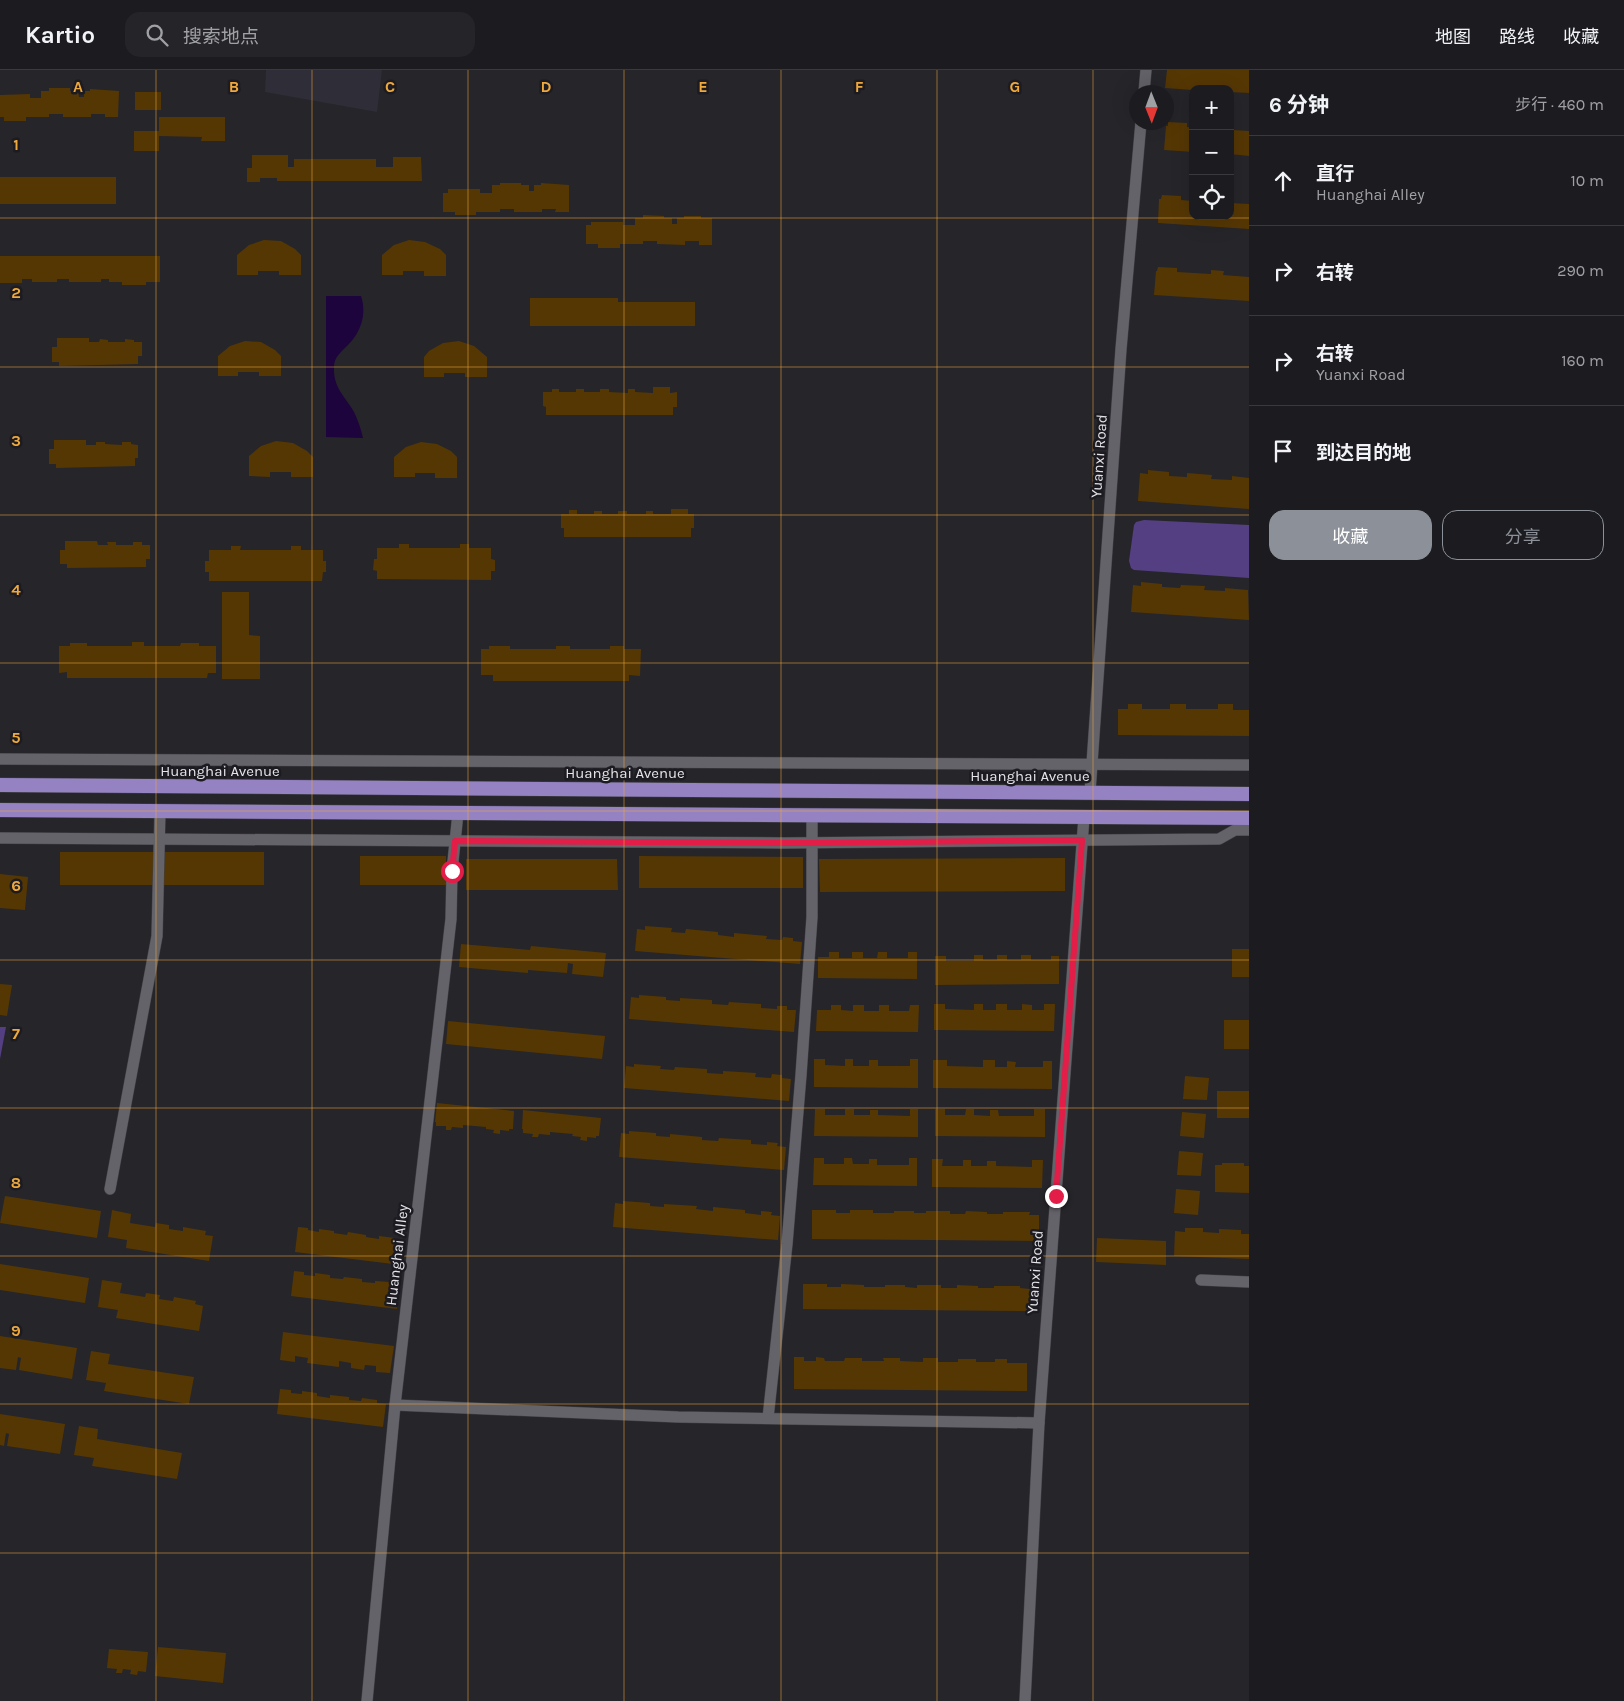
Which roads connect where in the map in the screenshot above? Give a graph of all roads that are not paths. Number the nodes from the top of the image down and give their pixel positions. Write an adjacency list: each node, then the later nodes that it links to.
1 (1146, 70): 2 (street)
2 (1145, 85)
3 (1140, 130): 5 (street, Yuanxi Road)
4 (0, 759): 5 (street)
5 (1092, 764): 6 (street); 8 (street, Yuanxi Road)
6 (1249, 765)
7 (0, 786): 8 (main road, Huanghai Avenue)
8 (1090, 792): 9 (main road, Huanghai Avenue)
9 (1249, 794)
10 (0, 810): 11 (main road)
11 (160, 811): 12 (main road); 18 (street)
12 (458, 812): 13 (main road); 20 (street, Huanghai Alley)
13 (812, 815): 14 (main road); 21 (street)
14 (1084, 817): 15 (main road); 19 (street, Yuanxi Road)
15 (1249, 818)
16 (1249, 830): 19 (street)
17 (0, 838): 18 (street)
18 (160, 839): 20 (street); 22 (street)
19 (1082, 840): 21 (street); 27 (street, Yuanxi Road)
20 (455, 841): 21 (street); 25 (street, Huanghai Alley)
21 (811, 843): 26 (street)
22 (110, 1190)
23 (1201, 1280): 24 (street)
24 (1249, 1282)
25 (395, 1405): 26 (street); 28 (street, Huanghai Alley)
26 (768, 1418): 27 (street)
27 (1039, 1423): 29 (street, Yuanxi Road)
28 (367, 1701)
29 (1025, 1701)

